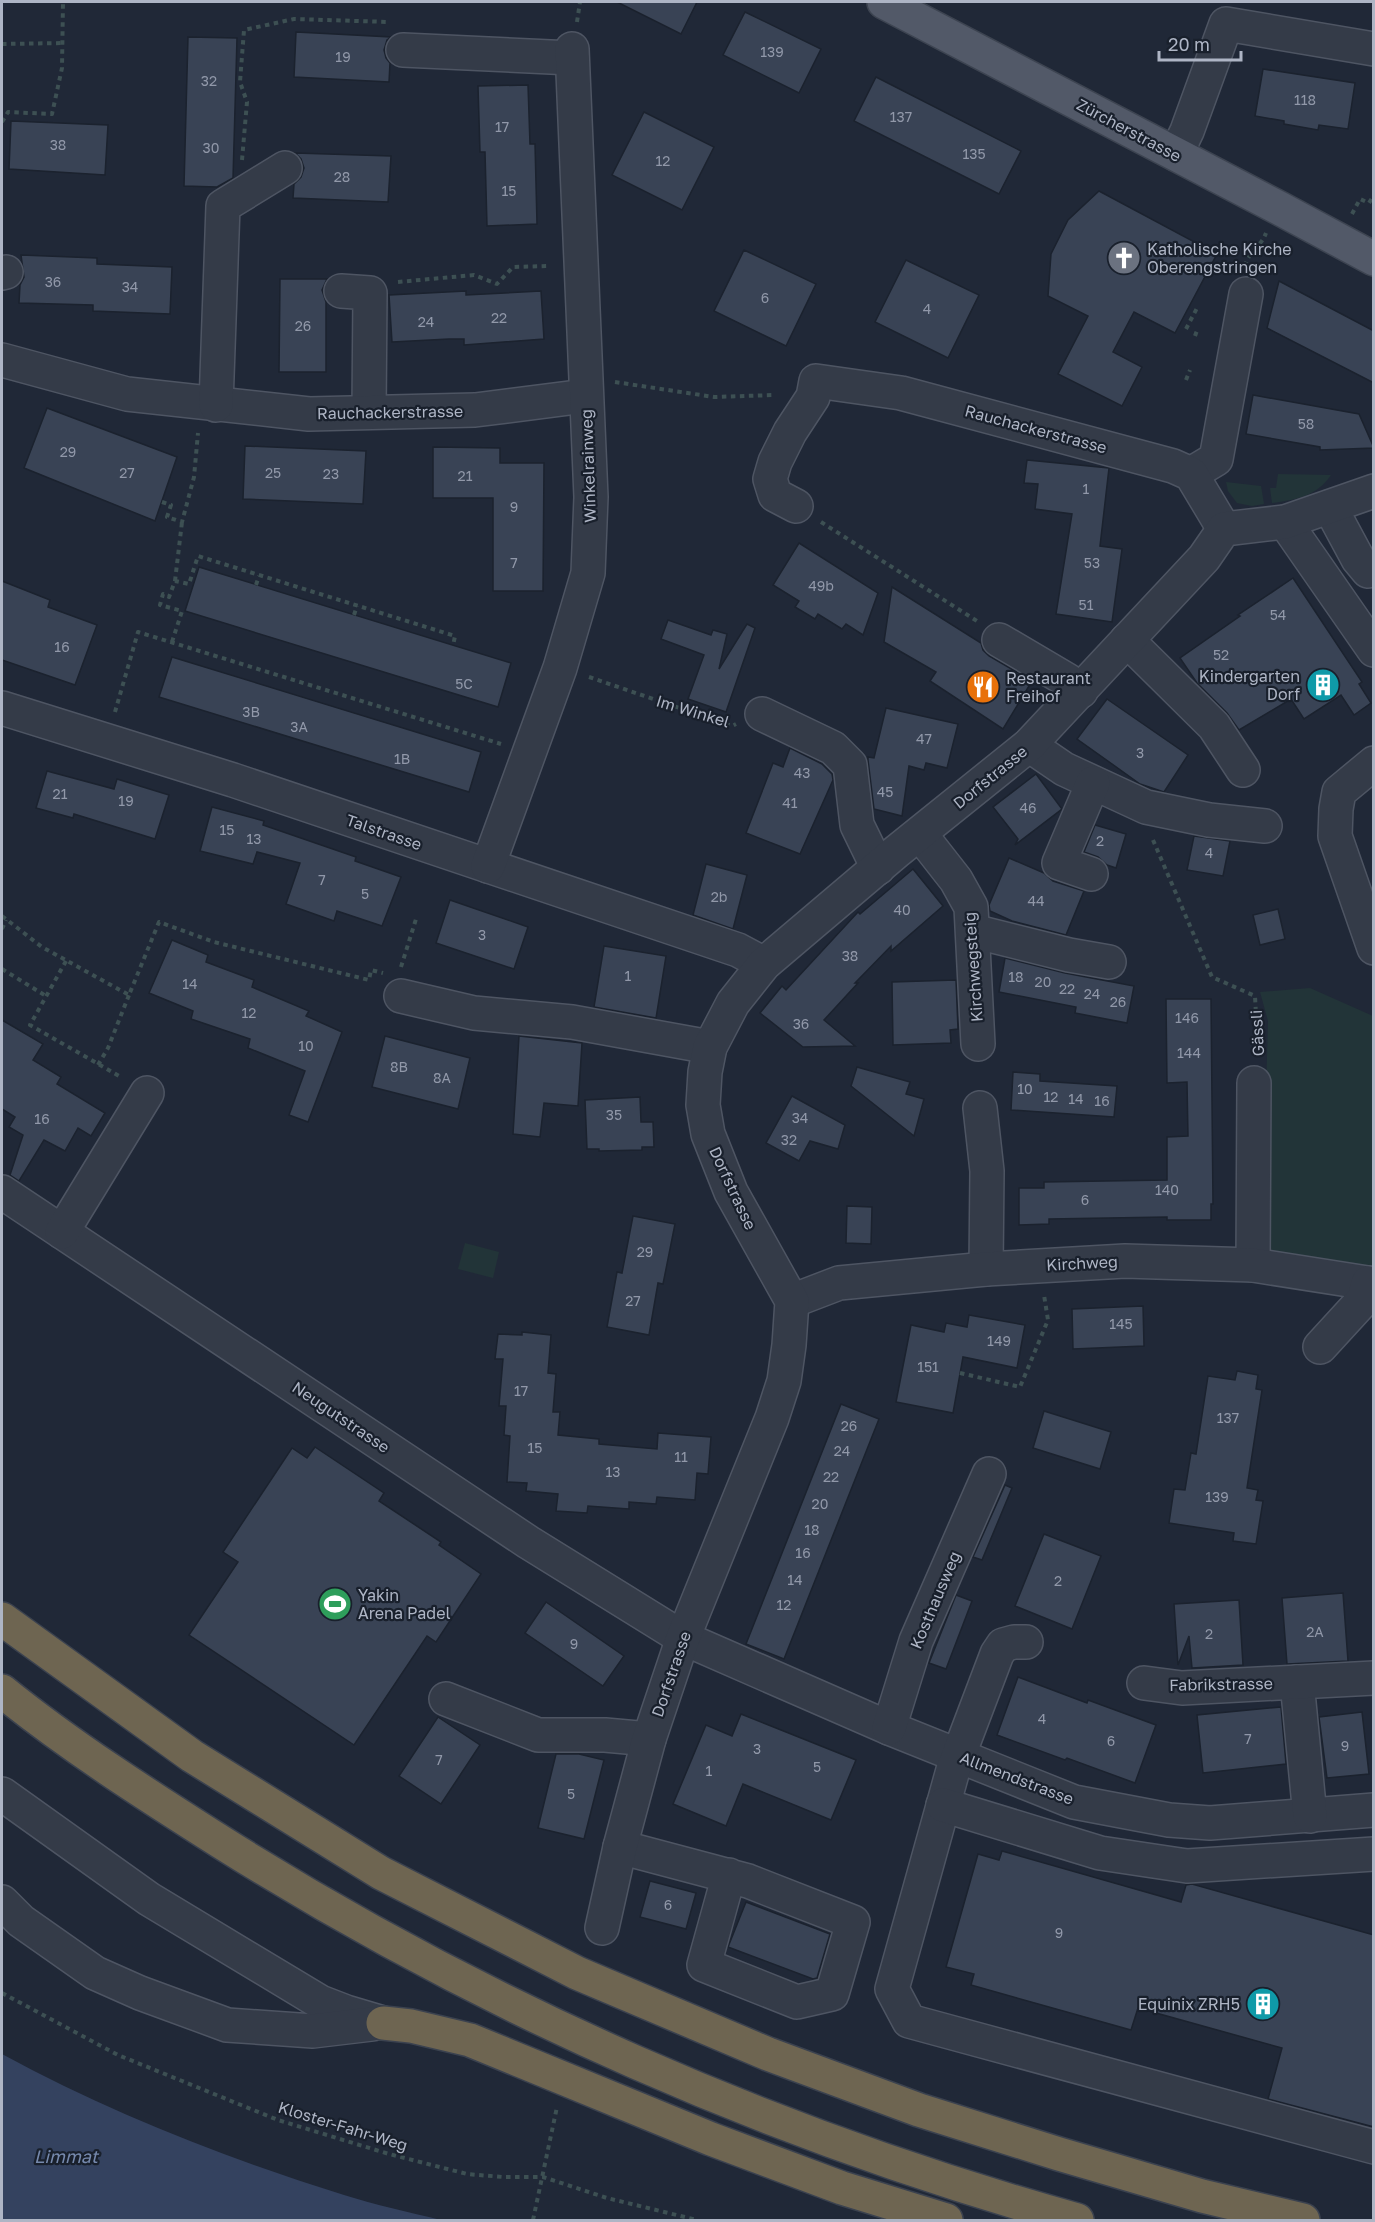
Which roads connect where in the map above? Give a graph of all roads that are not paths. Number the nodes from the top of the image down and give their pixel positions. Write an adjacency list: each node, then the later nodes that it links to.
1 (884, 2): 4 (main road, Zürcherstrasse)
2 (1374, 49): 4 (street)
3 (410, 51): 10 (street, Winkelrainweg)
4 (1176, 154): 6 (main road, Zürcherstrasse)
5 (285, 168): 12 (street)
6 (1374, 259)
7 (355, 292): 11 (street)
8 (1246, 294): 13 (street)
9 (2, 360): 12 (street, Rauchackerstrasse)
10 (585, 396): 11 (street, Rauchackerstrasse); 32 (street, Winkelrainweg)
11 (369, 412): 12 (street, Rauchackerstrasse)
12 (207, 417)
13 (1191, 474): 15 (street, Rauchackerstrasse); 18 (street)
14 (1374, 490): 16 (street)
15 (796, 506)
16 (1330, 507): 17 (street); 19 (street)
17 (1285, 522): 18 (street); 22 (street)
18 (1224, 529): 21 (street, Dorfstrasse)
19 (1368, 571)
20 (990, 632): 23 (street)
21 (1127, 640): 23 (street, Dorfstrasse); 28 (street)
22 (1374, 650)
23 (1081, 691): 26 (street, Dorfstrasse)
24 (2, 708): 32 (street, Talstrasse)
25 (762, 714): 33 (street)
26 (1029, 745): 29 (street); 31 (street, Dorfstrasse)
27 (1374, 763): 36 (street)
28 (1243, 770)
29 (1093, 783): 30 (street); 34 (street)
30 (1265, 826)
31 (920, 834): 33 (street, Dorfstrasse); 35 (street, Kirchwegsteig)
32 (488, 866): 38 (street, Talstrasse)
33 (878, 868): 38 (street, Dorfstrasse)
34 (1091, 874)
35 (973, 931): 37 (street); 40 (street, Kirchwegsteig)
36 (1374, 948)
37 (1109, 962)
38 (764, 964): 41 (street, Dorfstrasse)
39 (396, 982): 41 (street)
40 (978, 1044)
41 (710, 1047): 50 (street, Dorfstrasse)
42 (1254, 1083): 47 (street)
43 (147, 1093): 46 (street)
44 (980, 1108): 48 (street)
45 (2, 1192): 46 (street, Neugutstrasse)
46 (62, 1232): 54 (street, Neugutstrasse)
47 (1253, 1265): 48 (street, Kirchweg); 49 (street, Kirchweg)
48 (986, 1269): 50 (street, Kirchweg)
49 (1371, 1284): 51 (street)
50 (792, 1301): 54 (street, Dorfstrasse)
51 (1320, 1347)
52 (988, 1474): 61 (street, Kosthausweg)
53 (2, 1619): 77 (highway)
54 (682, 1638): 61 (street, Allmendstrasse); 62 (street, Dorfstrasse)
55 (1026, 1642): 63 (street)
56 (1374, 1678): 57 (street, Fabrikstrasse)
57 (1297, 1682): 58 (street, Fabrikstrasse); 67 (street, Fabrikstrasse)
58 (1144, 1683)
59 (2, 1691): 76 (highway)
60 (446, 1699): 62 (street)
61 (889, 1728): 63 (street, Allmendstrasse)
62 (649, 1739): 68 (street, Dorfstrasse)
63 (958, 1755): 65 (street); 67 (street, Allmendstrasse)
64 (2, 1794): 73 (street)
65 (943, 1805): 69 (street); 74 (street)
66 (1374, 1810): 67 (street, Allmendstrasse)
67 (1310, 1816)
68 (620, 1846): 70 (street); 72 (street, Dorfstrasse)
69 (1374, 1854)
70 (729, 1875): 70 (street)
71 (2, 1902): 73 (street)
72 (602, 1928)
73 (383, 2023): 75 (highway)
74 (1374, 2146)
75 (946, 2220)
76 (1077, 2220)
77 (1303, 2220)

